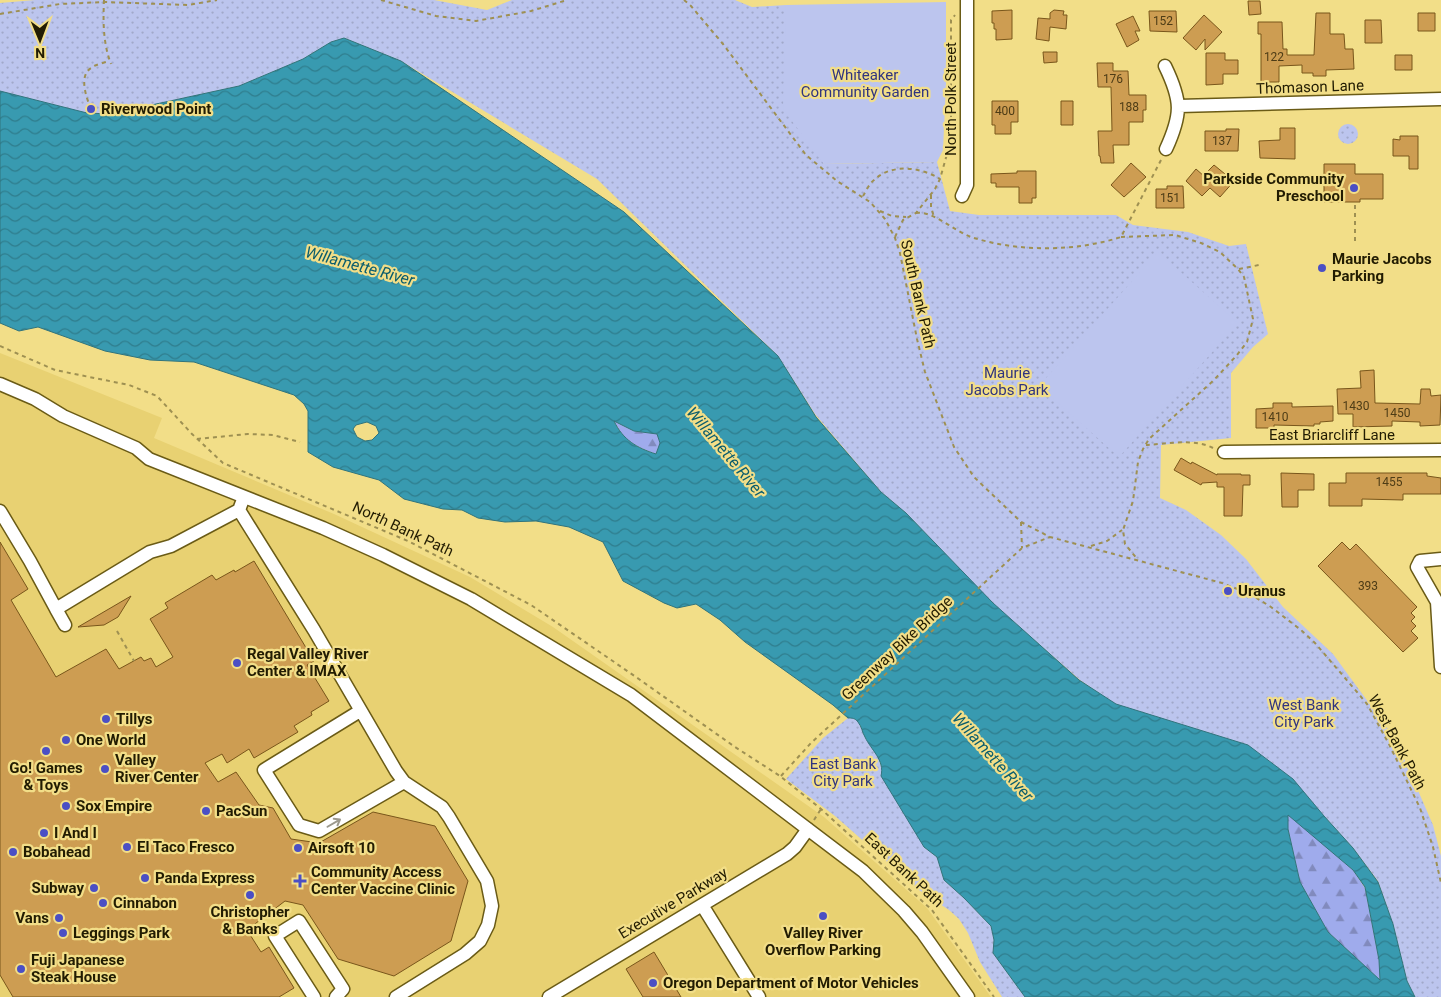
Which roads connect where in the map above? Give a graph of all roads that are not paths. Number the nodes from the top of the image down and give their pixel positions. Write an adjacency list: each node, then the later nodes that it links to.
1 (967, 1): 6 (street, North Polk Street)
2 (1165, 66): 4 (street)
3 (1441, 99): 4 (street, Thomason Lane)
4 (1179, 106): 5 (street)
5 (1166, 149)
6 (962, 196)
7 (0, 384): 10 (street)
8 (1441, 450): 9 (street, East Briarcliff Lane)
9 (1224, 452)
10 (244, 498): 11 (street); 19 (street)
11 (239, 510): 14 (street); 17 (street)
12 (0, 511): 14 (street)
13 (1441, 559): 16 (street)
14 (56, 609): 15 (street)
15 (65, 626)
16 (1441, 667)
17 (360, 711): 18 (street); 18 (street, one-way to 18)
18 (404, 782): 23 (street)
19 (808, 830): 20 (street, Executive Parkway); 26 (street)
20 (702, 905): 24 (street, Executive Parkway); 25 (street)
21 (314, 997): 22 (street)
22 (336, 997)
23 (396, 997)
24 (548, 997)
25 (759, 997)
26 (968, 997)

